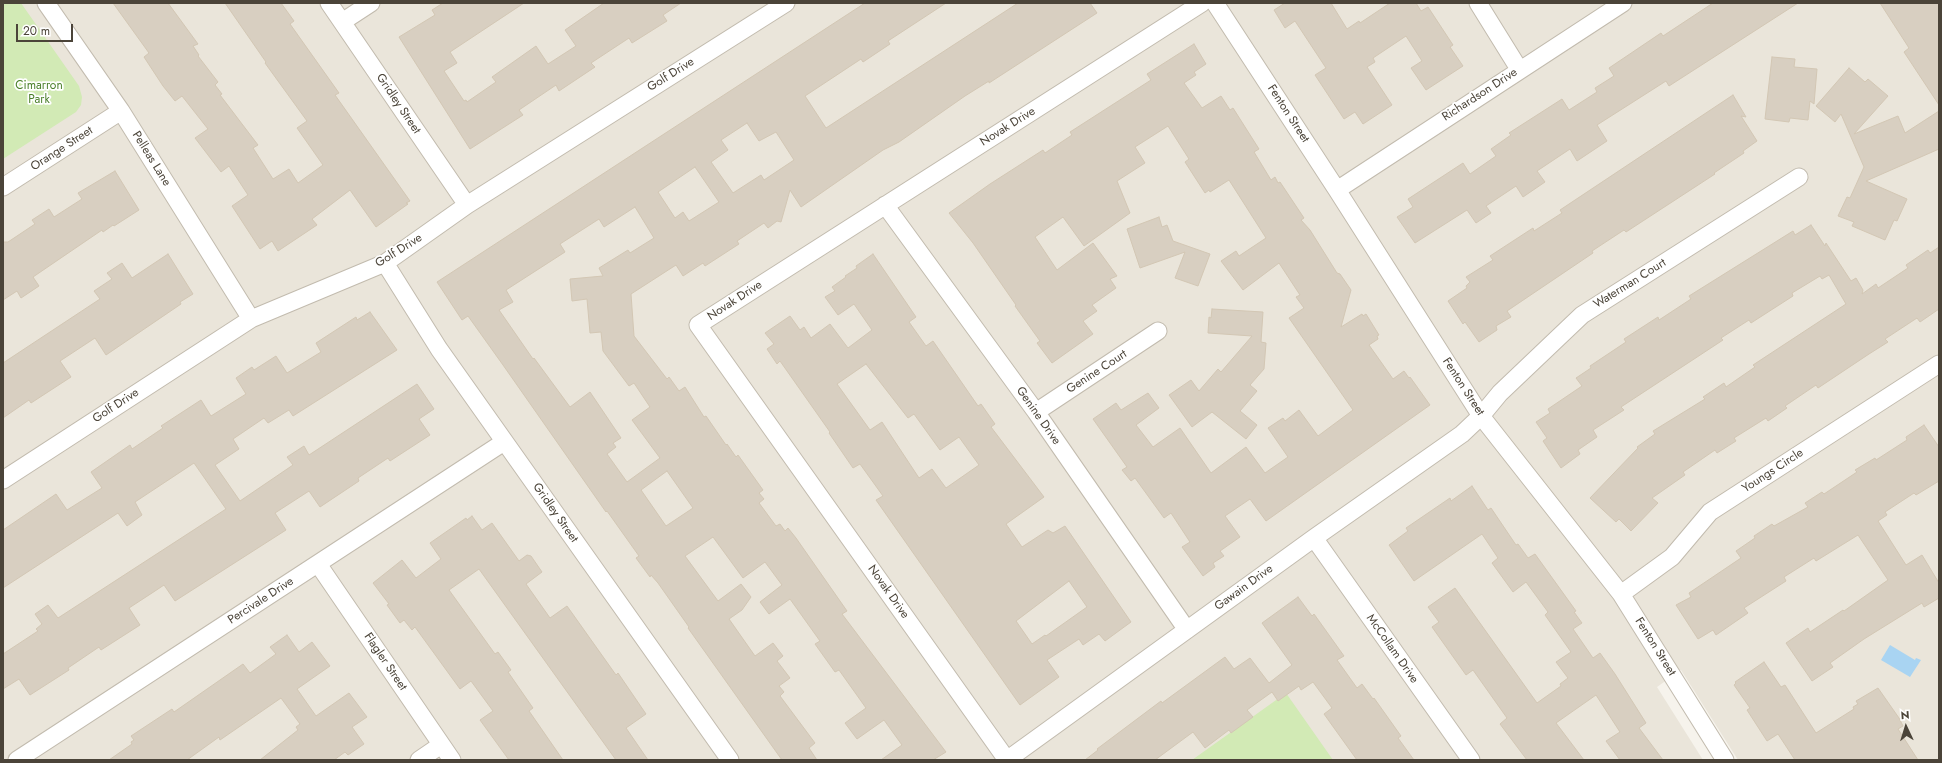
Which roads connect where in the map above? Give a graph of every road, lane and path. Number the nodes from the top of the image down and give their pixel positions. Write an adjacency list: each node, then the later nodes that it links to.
1 (46, 3): 11 (street, Pelleas Lane)
2 (329, 3): 9 (street, Gridley Street)
3 (371, 3): 9 (street)
4 (786, 3): 16 (street, Golf Drive)
5 (1202, 3): 15 (street, Novak Drive)
6 (1215, 3): 14 (street, Fenton Street)
7 (1478, 3): 10 (street)
8 (1623, 3): 10 (street, Richardson Drive)
9 (342, 22): 16 (street, Gridley Street)
10 (1519, 69): 14 (street, Richardson Drive)
11 (121, 111): 13 (street, Orange Street); 18 (street, Pelleas Lane)
12 (1799, 177): 22 (street, Waterman Court)
13 (3, 187)
14 (1337, 190): 22 (street, Fenton Street)
15 (885, 205): 21 (street, Genine Drive); 34 (street, Novak Drive)
16 (467, 206): 17 (street, Golf Drive)
17 (385, 263): 18 (street, Golf Drive); 23 (street, Gridley Street)
18 (251, 319): 24 (street, Golf Drive)
19 (1158, 331): 21 (street, Genine Court)
20 (1939, 364): 27 (street, Youngs Circle)
21 (1036, 412): 28 (street, Genine Drive)
22 (1481, 416): 25 (street, Gawain Drive); 27 (street, Fenton Street)
23 (504, 442): 26 (street, Percivale Drive); 33 (street, Gridley Street)
24 (3, 480)
25 (1314, 538): 28 (street, Gawain Drive); 35 (street, McCollam Drive)
26 (318, 564): 29 (street, Flagler Street); 30 (street, Percivale Drive)
27 (1622, 594): 36 (street, Fenton Street)
28 (1187, 630): 34 (street, Gawain Drive)
29 (441, 744): 31 (street); 32 (street, Flagler Street)
30 (17, 760)
31 (419, 760)
32 (452, 760)
33 (730, 760)
34 (1007, 760)
35 (1471, 760)
36 (1725, 760)

